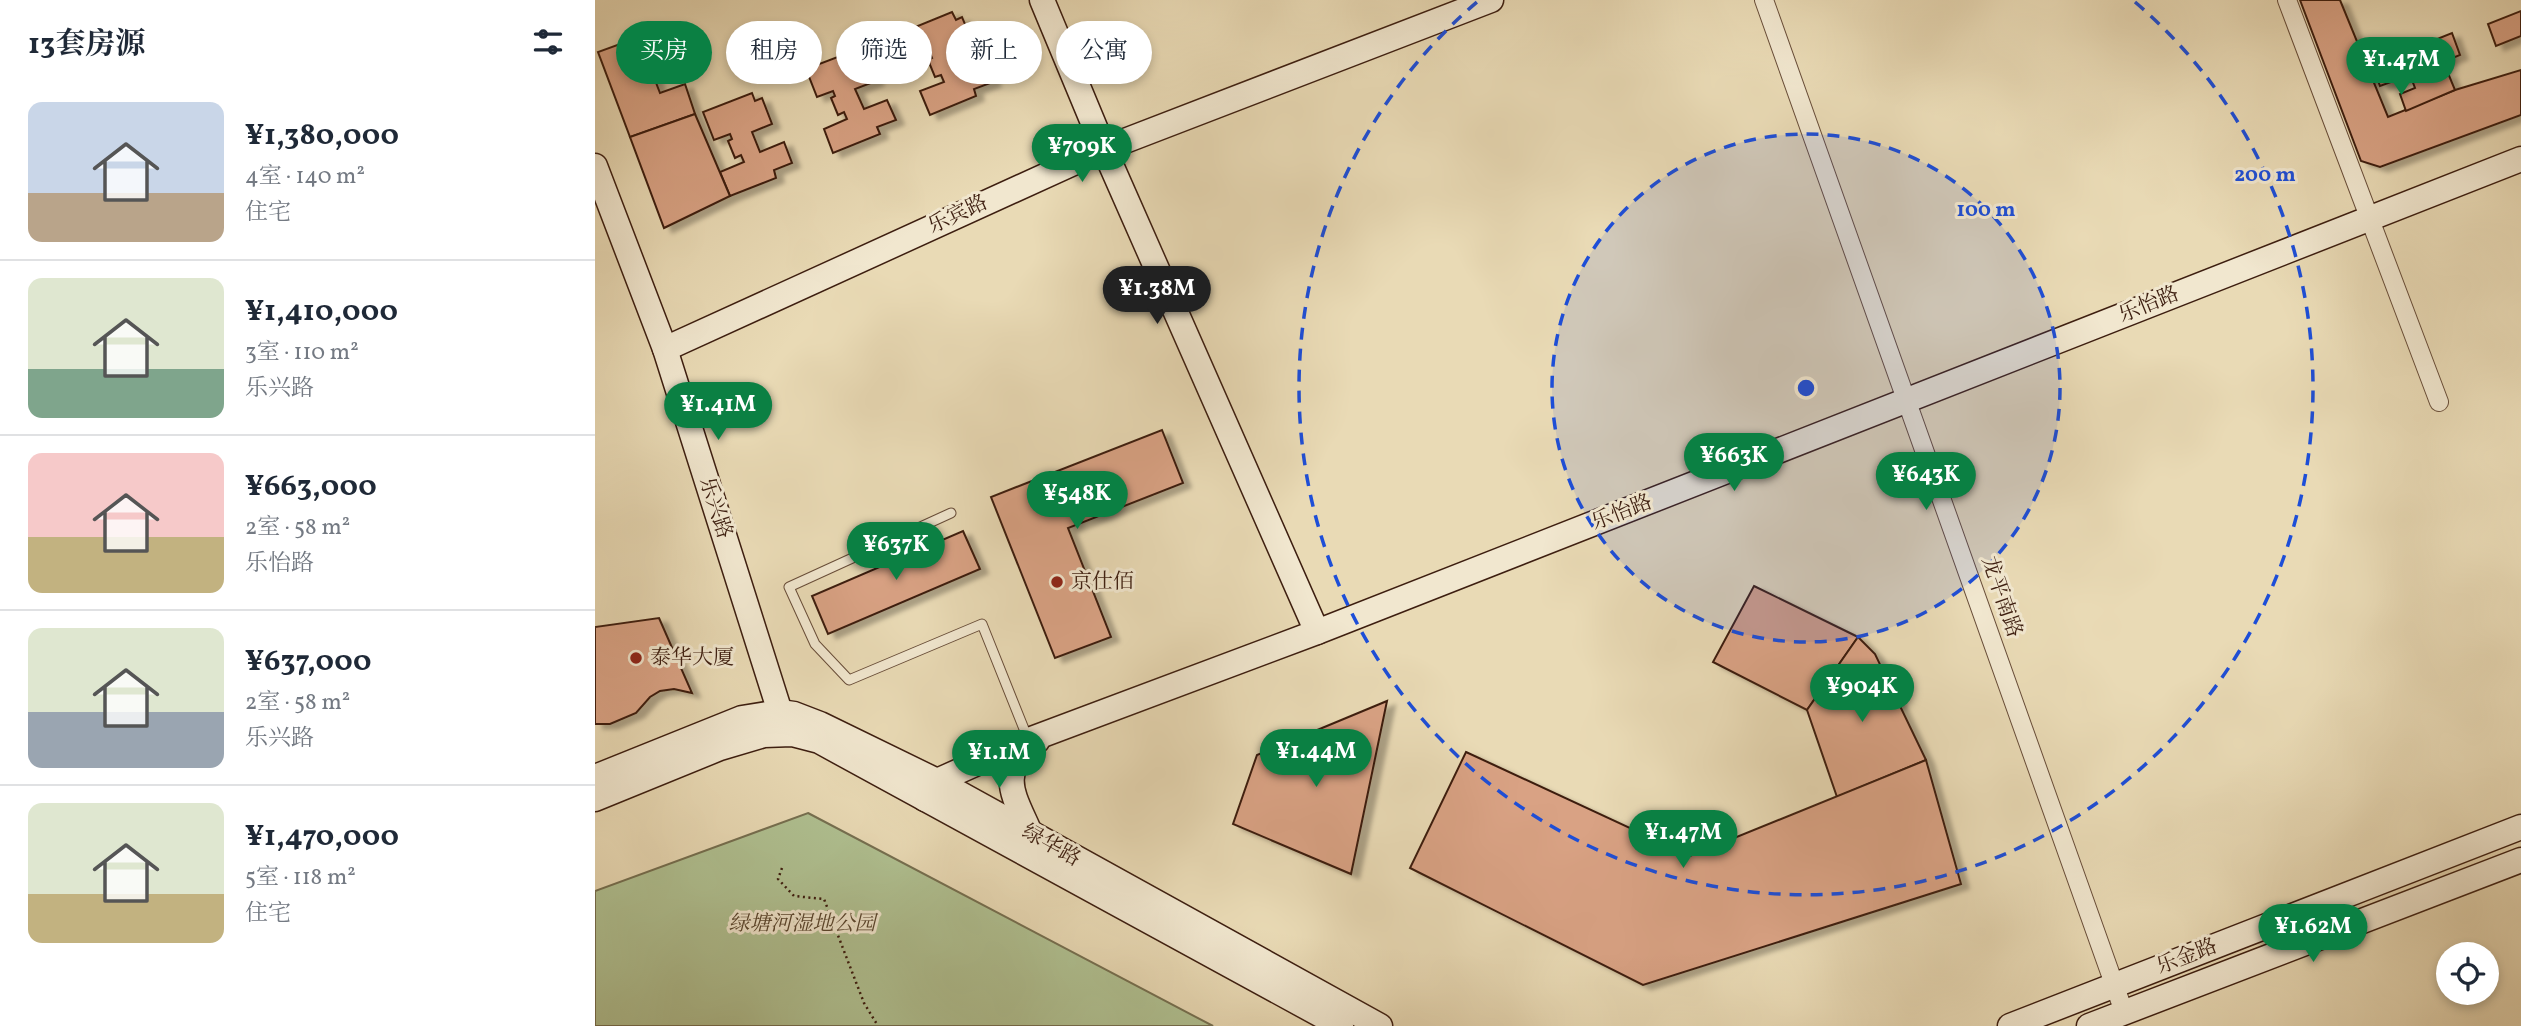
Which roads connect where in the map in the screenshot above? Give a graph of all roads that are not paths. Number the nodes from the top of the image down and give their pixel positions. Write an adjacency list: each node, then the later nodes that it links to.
1 (1042, 0): 5 (street)
2 (1491, 0): 5 (street, 乐宾路)
3 (1763, 0): 10 (street, 龙平南路)
4 (2287, 0): 8 (street)
5 (1104, 149): 9 (street, 乐宾路); 13 (street)
6 (2521, 159): 8 (street, 乐怡路)
7 (595, 166): 9 (street, 乐兴路)
8 (2370, 218): 10 (street, 乐怡路); 11 (street)
9 (664, 349): 14 (street, 乐兴路)
10 (1907, 401): 13 (street, 乐怡路); 22 (street, 龙平南路)
11 (2439, 402)
12 (951, 513): 15 (lane)
13 (1317, 632): 15 (street, 乐怡路)
14 (782, 723): 16 (street, 绿华路); 17 (street, 绿华路); 18 (street, 绿华路)
15 (1037, 737): 17 (street, 乐怡路); 20 (street)
16 (595, 777)
17 (931, 790): 20 (street, 绿华路); 24 (street, 绿华路)
18 (595, 799)
19 (2521, 827): 22 (street, 乐金路)
20 (1031, 835): 25 (street, 绿华路)
21 (2521, 860): 23 (street, 乐金路)
22 (2114, 985): 23 (street, 龙平南路); 26 (street, 乐金路)
23 (2124, 1012): 27 (street, 乐金路)
24 (1341, 1026)
25 (1380, 1026)
26 (2010, 1026)
27 (2089, 1026)

